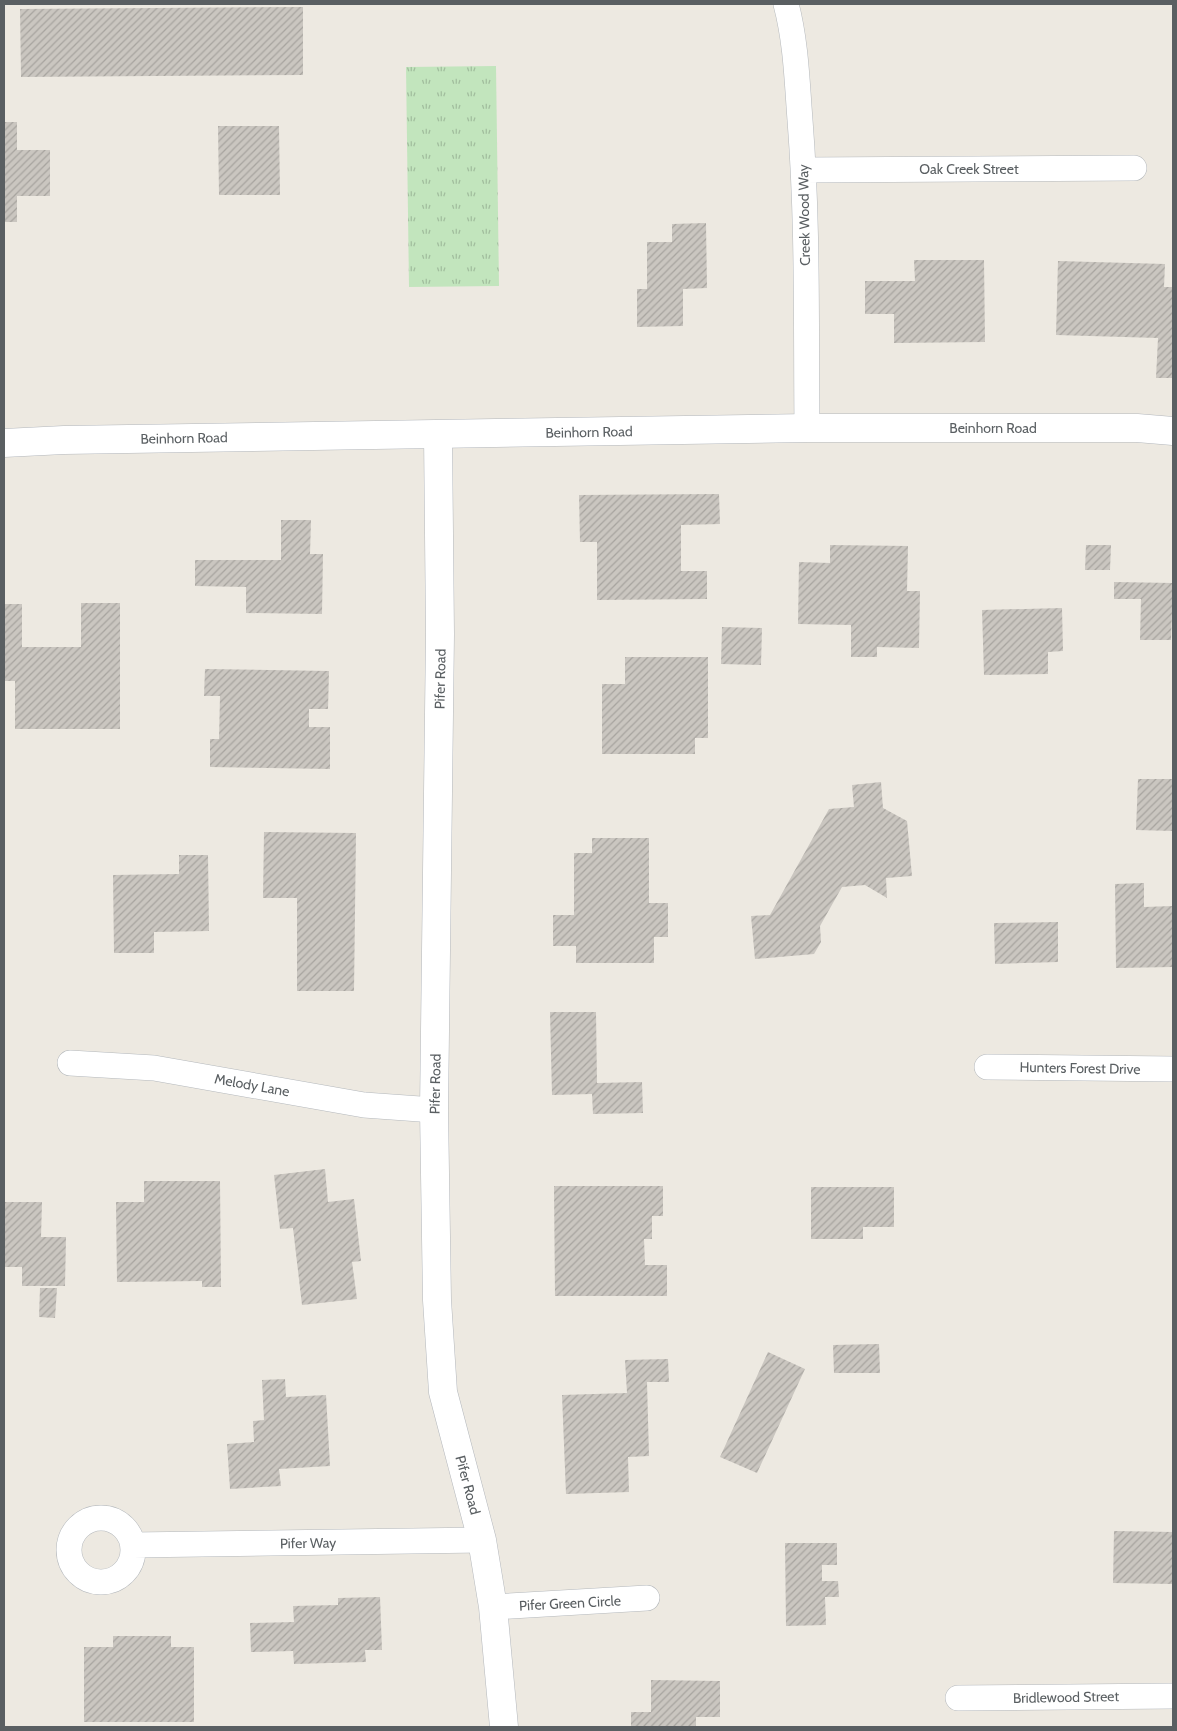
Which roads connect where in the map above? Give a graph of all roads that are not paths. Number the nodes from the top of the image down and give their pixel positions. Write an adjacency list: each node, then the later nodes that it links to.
1 (786, 4): 3 (street, Creek Wood Way)
2 (1134, 168): 3 (street, Oak Creek Street)
3 (804, 170): 4 (street, Creek Wood Way)
4 (807, 428): 5 (street, Beinhorn Road); 6 (street, Beinhorn Road)
5 (1173, 431)
6 (438, 434): 7 (street, Beinhorn Road); 11 (street, Pifer Road)
7 (4, 443)
8 (70, 1063): 11 (street, Melody Lane)
9 (986, 1067): 10 (street, Hunters Forest Drive)
10 (1173, 1069)
11 (434, 1110): 12 (street, Pifer Road)
12 (482, 1540): 13 (street, Pifer Way); 15 (street, Pifer Road)
13 (134, 1545)
14 (647, 1598): 15 (street, Pifer Green Circle)
15 (493, 1607): 18 (street, Pifer Road)
16 (1173, 1696): 17 (street, Bridlewood Street)
17 (958, 1698)
18 (504, 1727)

